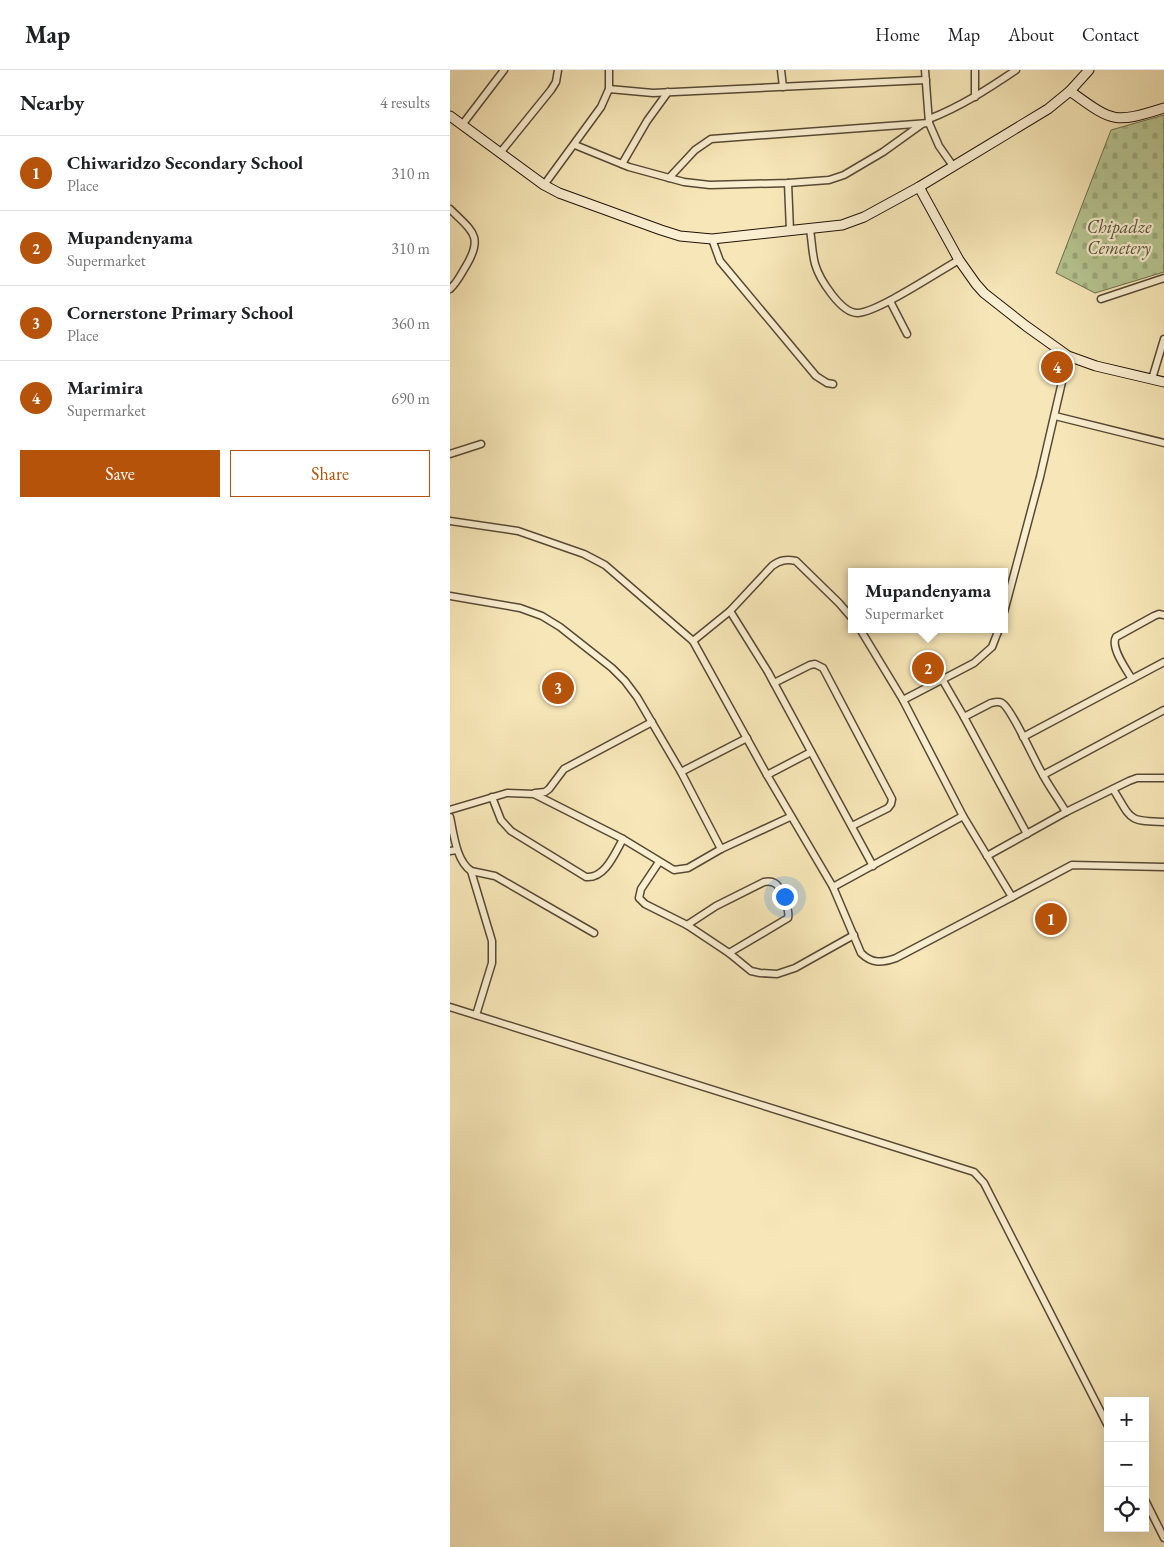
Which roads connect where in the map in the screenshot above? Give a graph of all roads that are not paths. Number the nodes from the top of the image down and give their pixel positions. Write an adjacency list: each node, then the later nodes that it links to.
1 (504, 70): 18 (street)
2 (558, 70): 20 (street)
3 (609, 70): 11 (street)
4 (781, 70): 10 (street)
5 (925, 70): 9 (street)
6 (975, 70): 14 (street)
7 (1016, 70): 14 (street)
8 (1089, 70): 12 (street)
9 (926, 80): 10 (street); 17 (street)
10 (783, 87): 13 (street)
11 (609, 89): 13 (street); 19 (street)
12 (1070, 90): 15 (street); 22 (street)
13 (668, 92): 21 (street)
14 (975, 97): 17 (street)
15 (1164, 108)
16 (450, 116): 18 (street)
17 (927, 122): 22 (street); 23 (street); 24 (street)
18 (462, 125): 20 (street)
19 (575, 145): 21 (street); 25 (street)
20 (500, 154): 25 (street)
21 (622, 164): 23 (street)
22 (953, 166): 26 (street)
23 (669, 178): 24 (street)
24 (788, 183): 29 (street)
25 (544, 185): 30 (street)
26 (919, 187): 28 (street); 31 (street)
27 (450, 209): 33 (street)
28 (810, 230): 29 (street); 35 (street)
29 (790, 231): 30 (street)
30 (712, 238): 41 (street)
31 (959, 260): 35 (street); 38 (street)
32 (1164, 278): 34 (street)
33 (450, 289)
34 (1101, 299)
35 (890, 301): 36 (street)
36 (907, 334)
37 (1164, 339): 39 (street)
38 (1068, 356): 39 (street); 42 (street)
39 (1152, 379): 40 (street)
40 (1164, 382)
41 (833, 384)
42 (1055, 416): 43 (street); 48 (street)
43 (1164, 443)
44 (481, 444): 45 (street)
45 (450, 454)
46 (450, 521): 54 (street)
47 (450, 596): 62 (street)
48 (1008, 597)
49 (730, 611): 50 (street); 54 (street); 58 (street)
50 (848, 613)
51 (1164, 615): 57 (street)
52 (862, 633): 59 (street)
53 (997, 633): 56 (street)
54 (694, 641): 64 (street)
55 (1164, 662): 57 (street)
56 (942, 679): 59 (street); 61 (street)
57 (1132, 679): 63 (street)
58 (774, 683): 65 (street); 79 (street)
59 (903, 700): 75 (street)
60 (1164, 710): 68 (street)
61 (964, 717): 63 (street); 80 (street)
62 (652, 722): 66 (street); 71 (street)
63 (1023, 737): 68 (street)
64 (747, 738): 66 (street); 67 (street)
65 (811, 752): 67 (street); 79 (street)
66 (681, 772): 82 (street)
67 (767, 775): 76 (street)
68 (1043, 775): 74 (street)
69 (1164, 778): 70 (street)
70 (1114, 789): 74 (street); 78 (street)
71 (534, 794): 72 (street); 81 (street)
72 (492, 797): 73 (street); 81 (street)
73 (450, 810)
74 (1066, 812): 80 (street)
75 (963, 816): 85 (street); 87 (street)
76 (790, 817): 82 (street); 90 (street)
77 (450, 818): 83 (street)
78 (1164, 822)
79 (852, 826): 87 (street)
80 (1027, 834): 85 (street)
81 (624, 839): 86 (street)
82 (721, 849): 86 (street)
83 (457, 850): 84 (street); 89 (street)
84 (450, 852)
85 (987, 856): 91 (street)
86 (659, 862): 92 (street)
87 (873, 866): 90 (street)
88 (1164, 868): 91 (street)
89 (471, 872): 93 (street); 97 (street)
90 (832, 887): 94 (street)
91 (1012, 897): 94 (street)
92 (686, 925): 95 (street); 95 (street)
93 (594, 933)
94 (854, 934): 95 (street)
95 (729, 953)
96 (450, 1007): 97 (street)
97 (476, 1015): 98 (street)
98 (1104, 1418)
99 (1149, 1508): 100 (street)
100 (1164, 1538)

